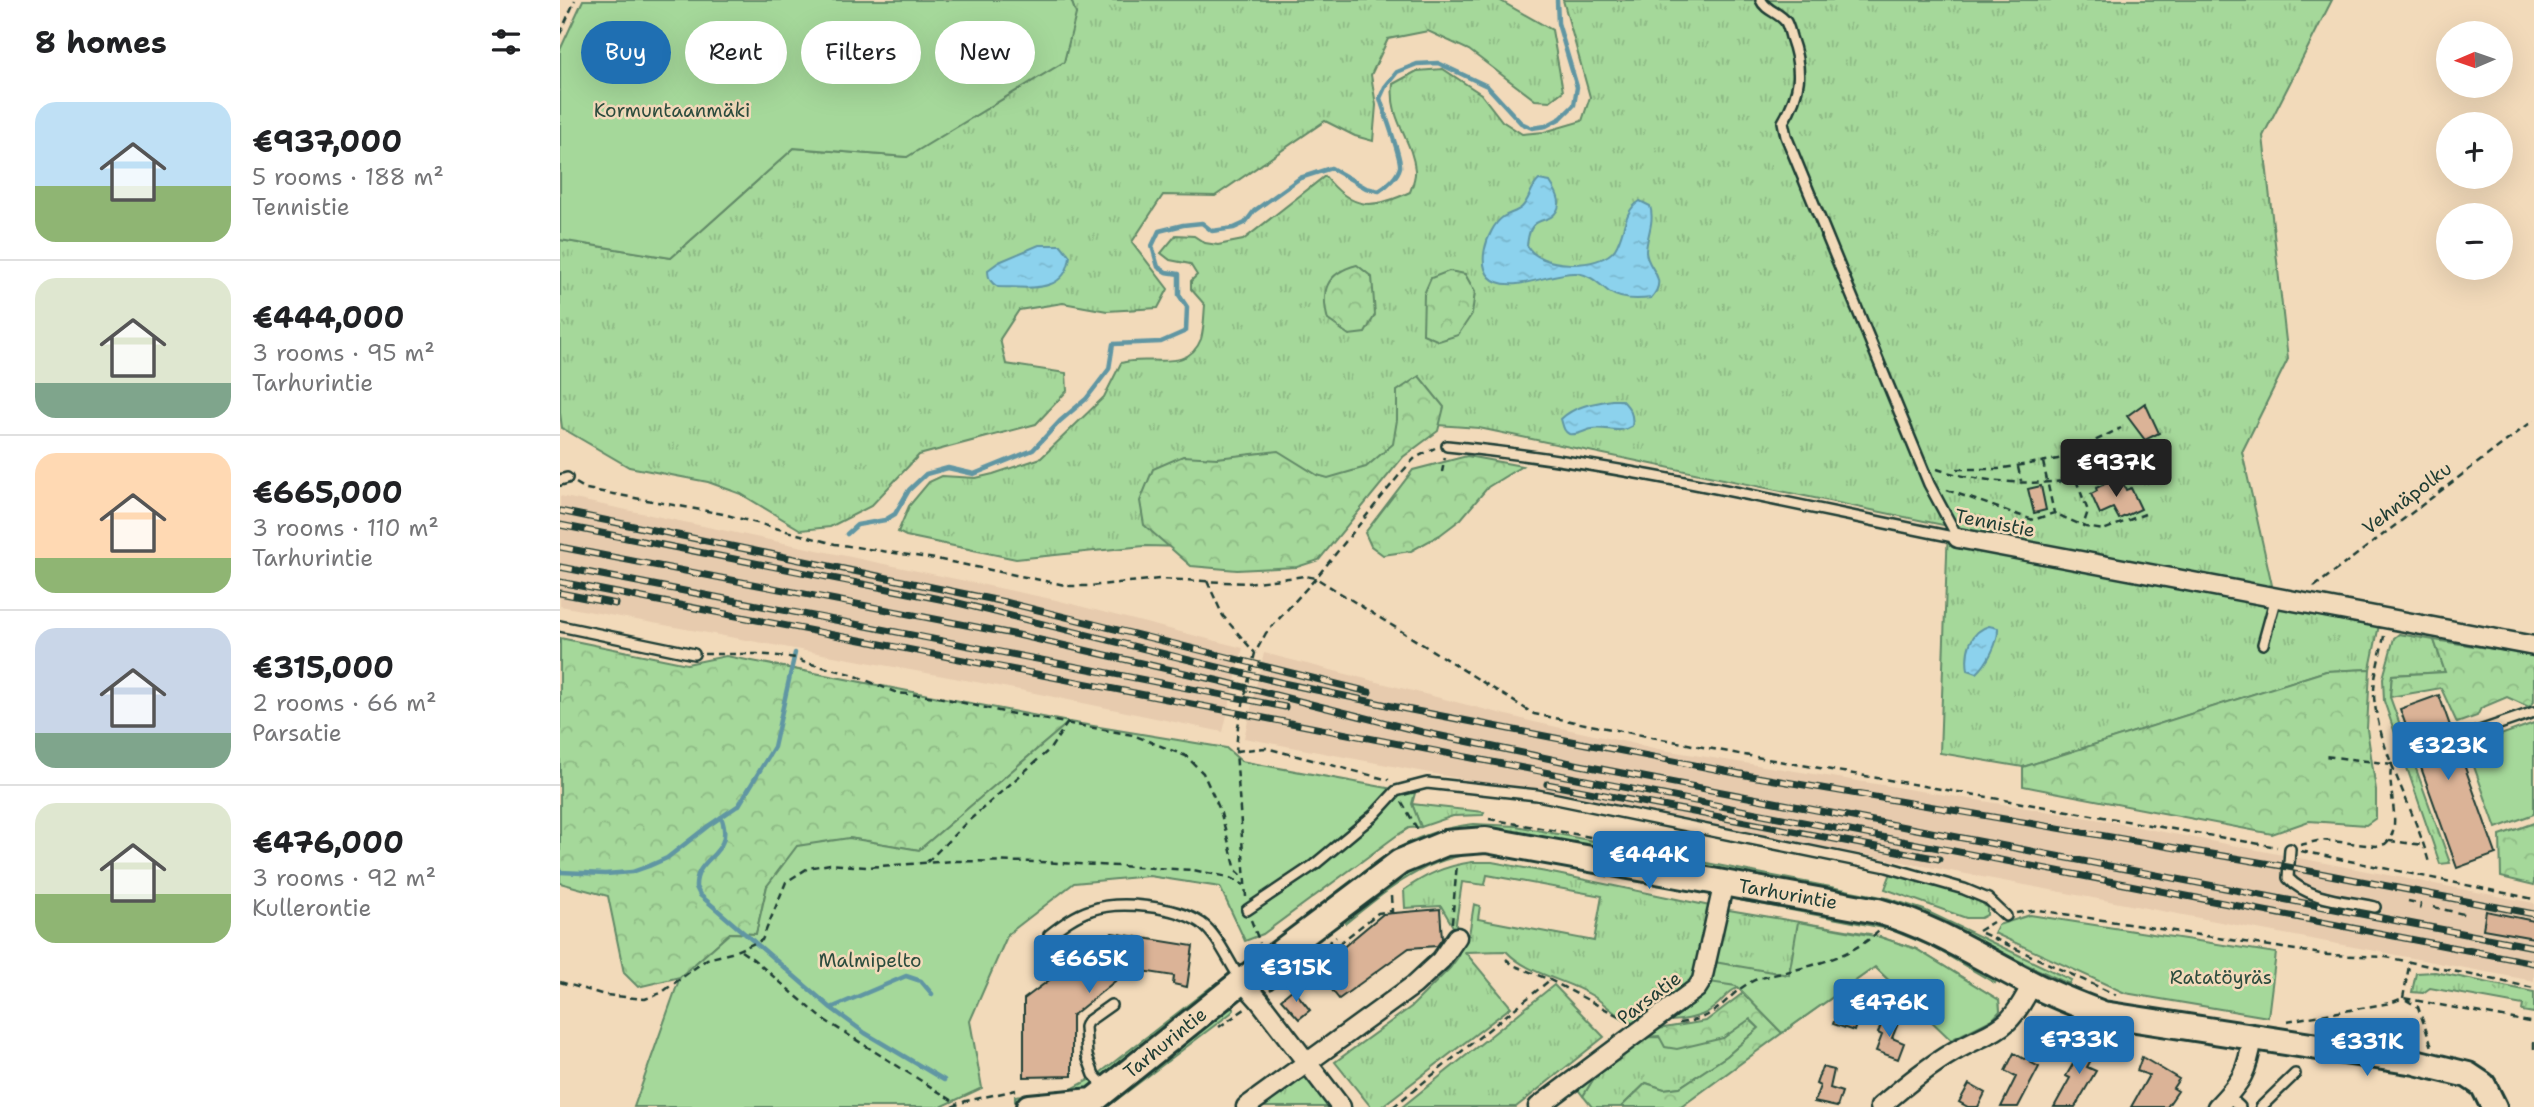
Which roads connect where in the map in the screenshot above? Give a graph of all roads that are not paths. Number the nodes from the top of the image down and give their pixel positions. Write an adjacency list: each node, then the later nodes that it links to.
1 (1761, 0): 3 (lane)
2 (1447, 446): 3 (lane, Tennistie)
3 (1958, 538): 4 (street, Tennistie)
4 (2276, 597): 6 (lane); 7 (street, Tennistie)
5 (560, 626): 8 (lane)
6 (2263, 644)
7 (2534, 646)
8 (694, 654)
9 (2534, 712): 10 (lane)
10 (2465, 736)
11 (2290, 849): 13 (lane)
12 (1724, 882): 18 (street, Tarhurintie); 19 (street, Tarhurintie); 29 (street, Parsatie)
13 (2375, 907)
14 (1247, 910): 15 (lane)
15 (2006, 916)
16 (1049, 934): 18 (lane)
17 (1457, 937): 22 (street)
18 (1242, 981): 22 (street); 25 (street, Tarhurintie)
19 (2032, 984): 21 (street, Tarhurintie); 30 (street)
20 (1111, 1005): 25 (lane)
21 (2253, 1037): 26 (street); 32 (street, Tarhurintie)
22 (1307, 1062): 27 (street); 28 (street)
23 (2295, 1074): 31 (lane)
24 (1026, 1099): 25 (street)
25 (1095, 1099)
26 (2228, 1103)
27 (1246, 1107)
28 (1341, 1107)
29 (1538, 1107)
30 (1880, 1107)
31 (2261, 1107)
32 (2494, 1107)

